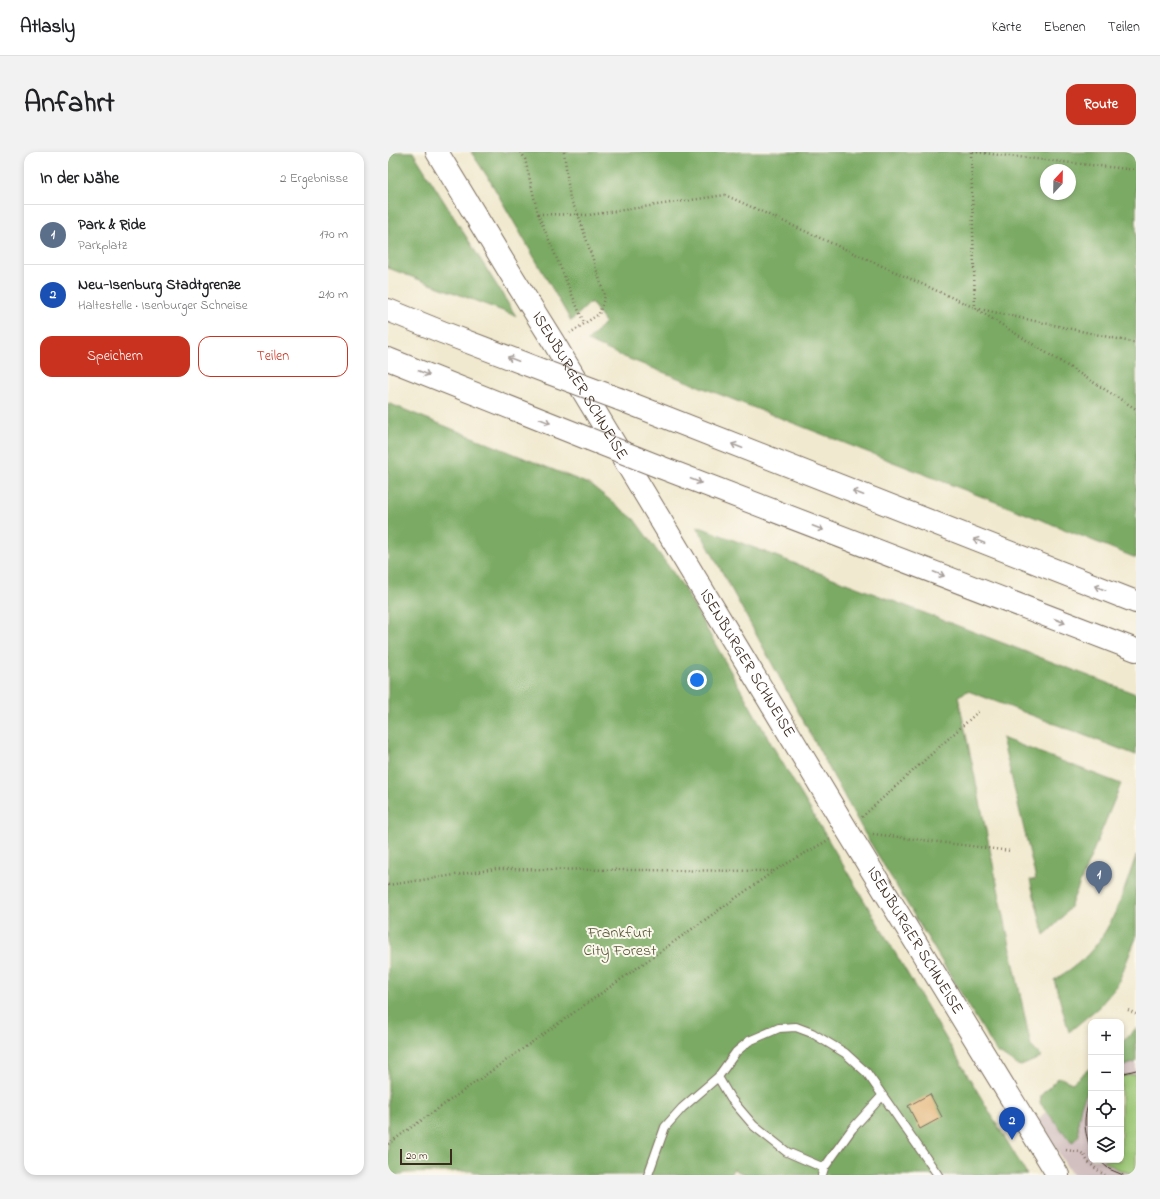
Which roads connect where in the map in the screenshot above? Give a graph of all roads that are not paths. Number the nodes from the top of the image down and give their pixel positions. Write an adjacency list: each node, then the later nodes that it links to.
1 (437, 152): 11 (main road, ISENBURGER SCHNEISE)
2 (388, 310): 4 (main road, one-way to 2, bridge)
3 (388, 359): 5 (main road, one-way to 5, bridge)
4 (1136, 602)
5 (1136, 650)
6 (718, 1077): 7 (lane); 8 (lane); 9 (lane)
7 (882, 1096): 8 (lane); 10 (lane)
8 (823, 1172)
9 (648, 1175)
10 (938, 1175)
11 (1058, 1175)

